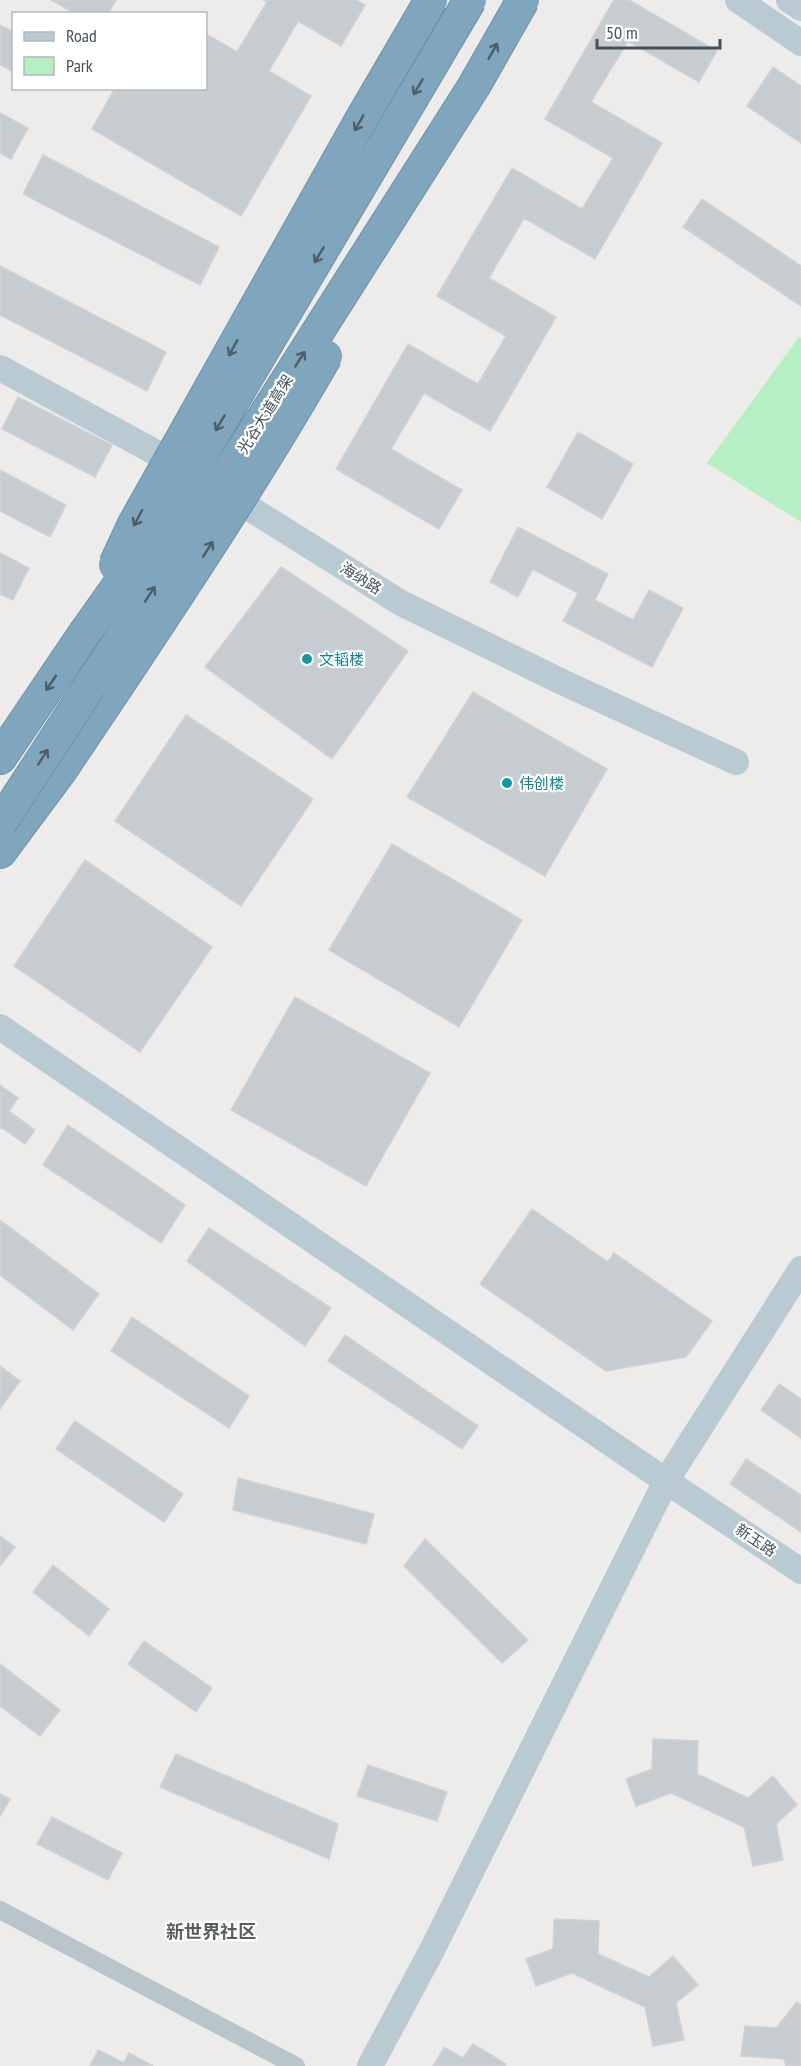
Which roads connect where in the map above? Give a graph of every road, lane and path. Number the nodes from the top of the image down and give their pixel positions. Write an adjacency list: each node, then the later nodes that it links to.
1 (431, 0): 10 (highway, one-way to 10, bridge)
2 (470, 0): 10 (highway, one-way to 10, bridge)
3 (523, 0): 8 (highway, 光谷大道高架, one-way to 3, bridge)
4 (738, 0): 7 (street)
5 (789, 0): 6 (street)
6 (801, 8)
7 (801, 43)
8 (474, 86): 13 (highway, 光谷大道高架, one-way to 8, bridge); 14 (highway, one-way to 8, bridge)
9 (0, 368): 12 (street, 海纳路)
10 (84, 634): 11 (highway, one-way to 11)
11 (0, 758)
12 (736, 762)
13 (0, 824)
14 (0, 852)
15 (0, 1027): 17 (street, 新玉路)
16 (801, 1269): 17 (street)
17 (666, 1481): 18 (street, 新玉路); 21 (street)
18 (801, 1571)
19 (0, 1910): 20 (street)
20 (296, 2066)
21 (370, 2066)

